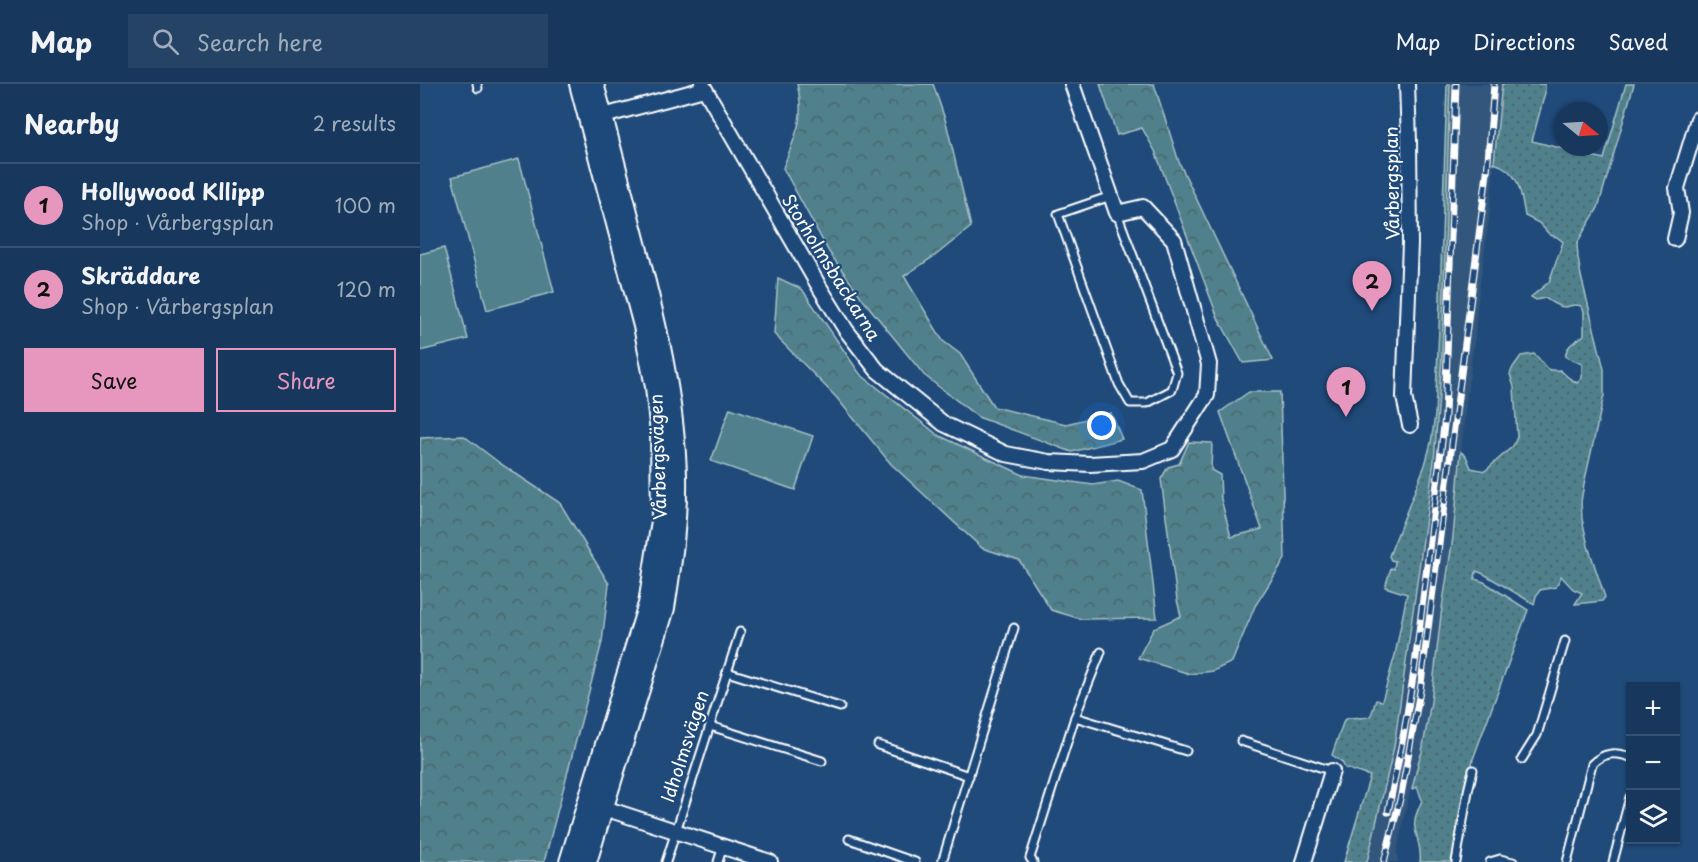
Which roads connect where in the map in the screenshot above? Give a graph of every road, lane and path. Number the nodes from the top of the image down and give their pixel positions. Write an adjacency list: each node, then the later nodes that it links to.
1 (579, 84): 6 (street, Vårbergsvägen)
2 (594, 84): 6 (street, Vårbergsvägen)
3 (1072, 84): 8 (street)
4 (1407, 84): 11 (street, Vårbergsplan)
5 (703, 87): 6 (street, Storholmsbackarna); 9 (street, Storholmsbackarna)
6 (596, 118): 29 (street, Vårbergsvägen)
7 (1698, 119): 10 (street)
8 (1111, 196): 9 (street); 9 (lane)
9 (1117, 213)
10 (1675, 239)
11 (1410, 425)
12 (1014, 628): 28 (lane)
13 (740, 632): 16 (lane, Idholmsvägen)
14 (1565, 641): 24 (lane)
15 (1101, 652): 18 (lane)
16 (727, 672): 17 (lane, Idholmsvägen); 19 (lane, Idholmsvägen)
17 (840, 707)
18 (1075, 717): 22 (lane); 42 (lane)
19 (710, 726): 25 (lane); 31 (lane, Idholmsvägen)
20 (1241, 741): 26 (lane)
21 (878, 745): 28 (lane)
22 (1186, 751)
23 (1626, 756): 46 (lane)
24 (1522, 759)
25 (822, 761)
26 (1332, 771): 43 (street)
27 (1473, 771): 44 (lane)
28 (969, 776): 41 (lane)
29 (596, 805): 31 (street, Idholmsvägen); 35 (street, Vårbergsvägen); 36 (street, Vårbergsvägen)
30 (1626, 812): 47 (lane)
31 (676, 831): 33 (street, Idholmsvägen); 37 (lane, Idholmsvägen)
32 (849, 839): 40 (lane)
33 (723, 846): 38 (lane); 39 (street, Idholmsvägen)
34 (1494, 861): 45 (lane)
35 (569, 862)
36 (587, 862)
37 (666, 862)
38 (718, 862)
39 (770, 862)
40 (915, 862)
41 (942, 862)
42 (1033, 862)
43 (1304, 862)
44 (1456, 862)
45 (1513, 862)
46 (1567, 862)
47 (1613, 862)

